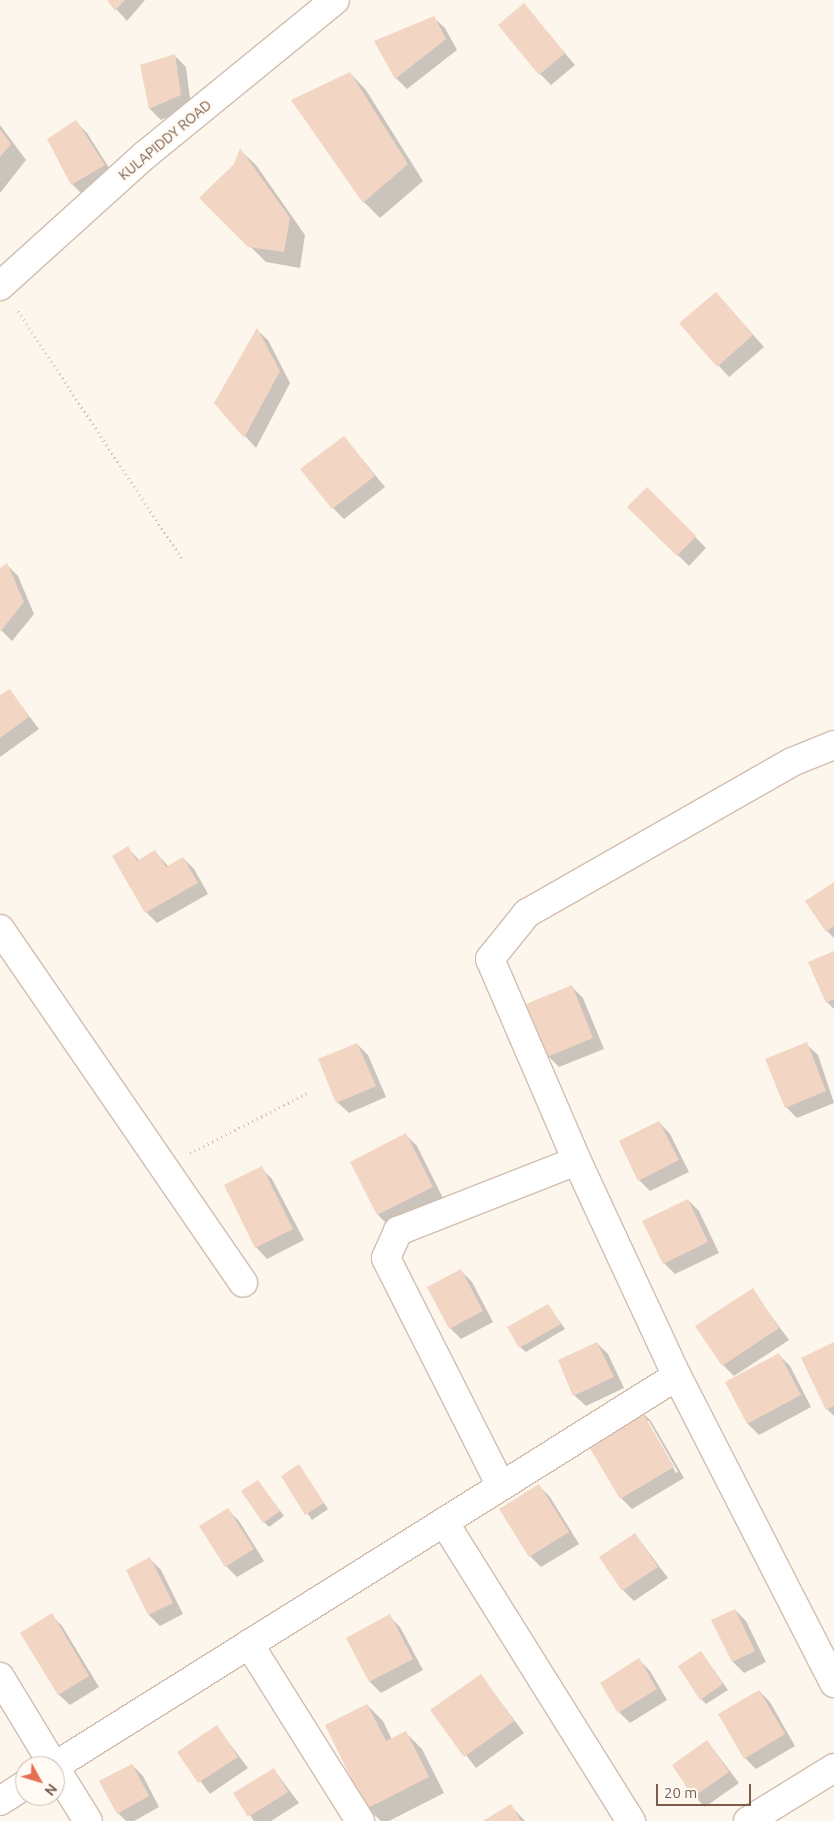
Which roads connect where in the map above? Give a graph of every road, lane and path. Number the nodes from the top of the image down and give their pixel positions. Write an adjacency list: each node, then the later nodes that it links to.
1 (335, 0): 2 (street, KULAPIDDY ROAD)
2 (0, 286): 3 (path)
3 (183, 560)
4 (834, 745): 7 (street)
5 (0, 929): 8 (street)
6 (307, 1093): 8 (path)
7 (576, 1161): 10 (street); 11 (street)
8 (163, 1167): 9 (street)
9 (243, 1283)
10 (676, 1376): 11 (street); 15 (street)
11 (501, 1486): 12 (street)
12 (444, 1522): 13 (street); 24 (street)
13 (249, 1644): 17 (street); 23 (street)
14 (0, 1677): 16 (street)
15 (834, 1683)
16 (48, 1756)
17 (65, 1761)
18 (834, 1768): 25 (street)
19 (65, 1783): 22 (street)
20 (15, 1791): 21 (street)
21 (0, 1801)
22 (88, 1821)
23 (360, 1821)
24 (631, 1821)
25 (748, 1821)

